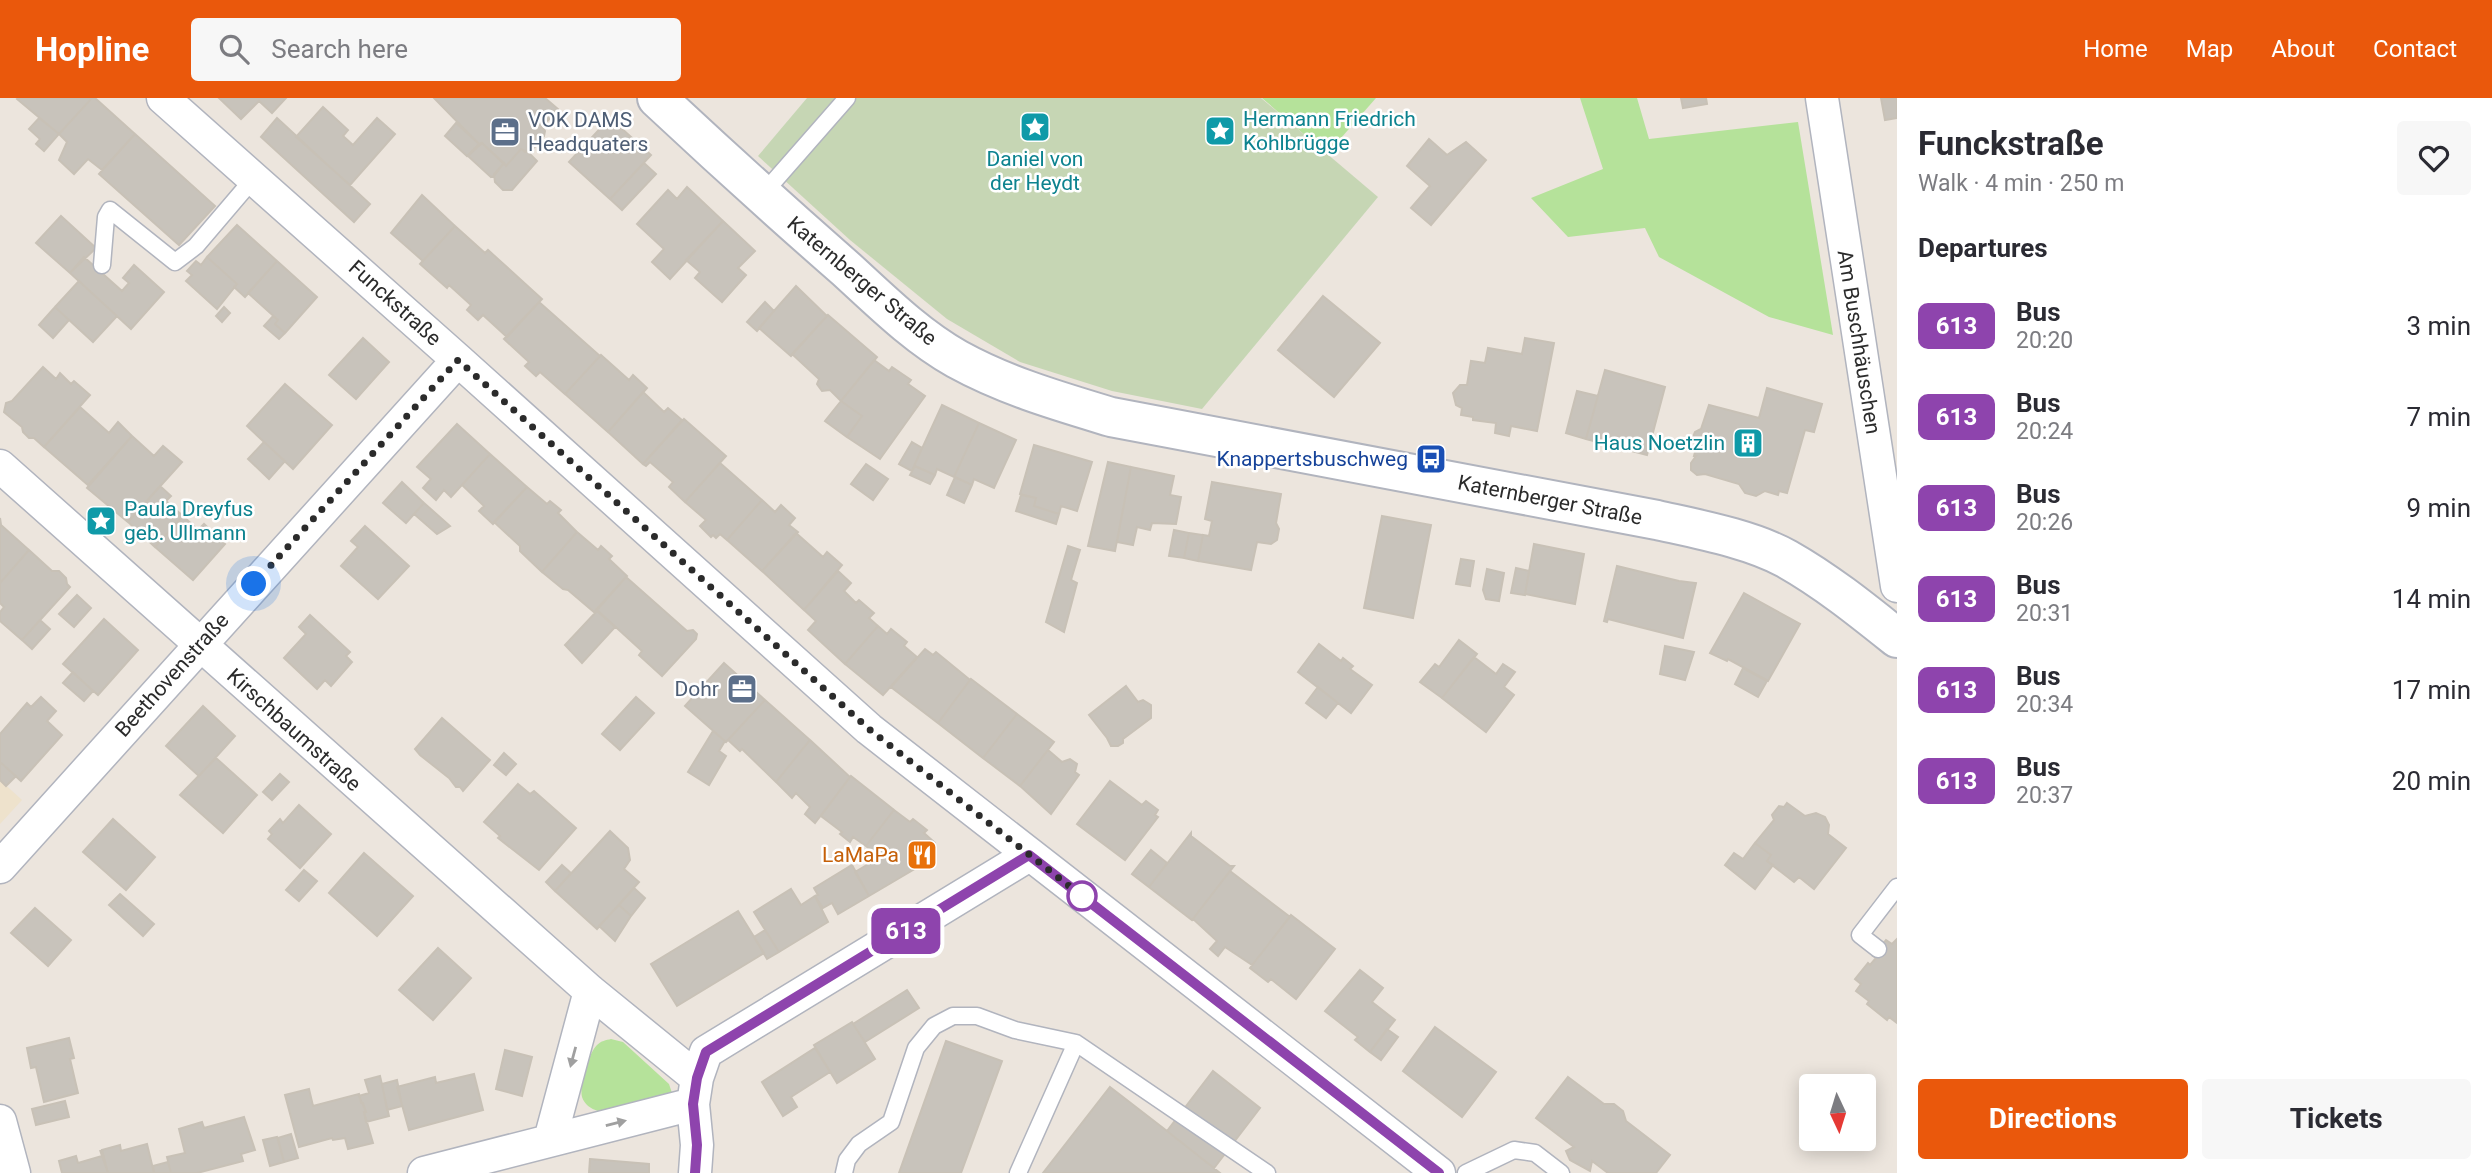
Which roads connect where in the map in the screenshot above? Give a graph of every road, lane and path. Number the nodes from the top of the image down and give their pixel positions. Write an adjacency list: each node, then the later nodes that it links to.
1 (163, 98): 5 (street, Funckstraße)
2 (657, 98): 6 (street, Katernberger Straße)
3 (846, 98): 6 (lane)
4 (1822, 98): 10 (street, Am Buschhäuschen)
5 (254, 178): 7 (lane); 8 (street, Funckstraße)
6 (762, 195): 11 (street, Katernberger Straße)
7 (103, 265)
8 (458, 360): 12 (street, Beethovenstraße); 13 (street, Funckstraße)
9 (0, 466): 12 (street, Kirschbaumstraße)
10 (1897, 586)
11 (1897, 638)
12 (199, 645): 14 (street, Beethovenstraße); 17 (street, Kirschbaumstraße)
13 (1029, 855): 19 (street); 28 (street, Funckstraße)
14 (0, 867)
15 (1897, 887): 16 (lane)
16 (1878, 949)
17 (590, 992): 19 (street, Kirschbaumstraße); 21 (street, one-way to 21)
18 (1076, 1043): 25 (lane); 26 (lane); 27 (lane)
19 (695, 1091): 21 (street, one-way to 19); 24 (street)
20 (0, 1121): 22 (street)
21 (550, 1140): 23 (street)
22 (13, 1173)
23 (424, 1173)
24 (695, 1173)
25 (844, 1173)
26 (1018, 1173)
27 (1267, 1173)
28 (1438, 1173)
29 (1466, 1173): 30 (lane)
30 (1561, 1173)

